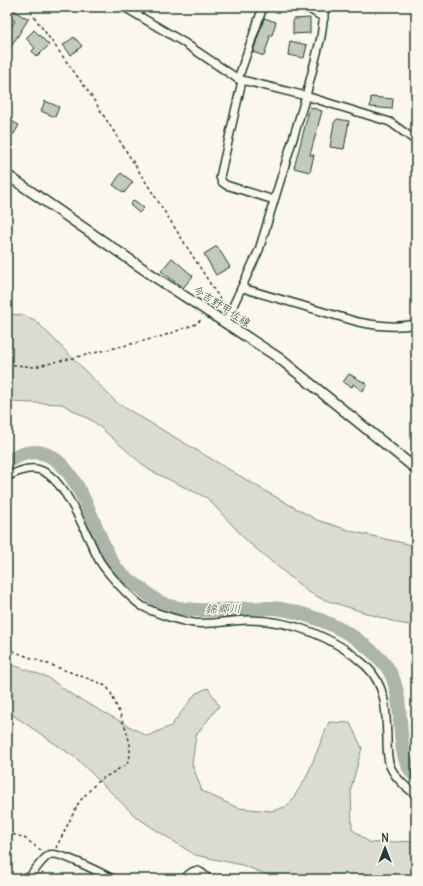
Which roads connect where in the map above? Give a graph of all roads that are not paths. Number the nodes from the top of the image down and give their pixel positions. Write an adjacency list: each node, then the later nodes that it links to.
1 (263, 7): 6 (street)
2 (306, 7): 5 (street)
3 (325, 7): 5 (street)
4 (129, 8): 6 (street)
5 (324, 18): 7 (street)
6 (240, 80): 7 (street); 10 (street)
7 (306, 96): 8 (street); 10 (street)
8 (416, 141)
9 (7, 175): 12 (main road, 今吉野甲佐線)
10 (274, 200): 11 (street)
11 (242, 288): 12 (street); 13 (street)
12 (225, 323): 14 (main road, 今吉野甲佐線)
13 (416, 324)
14 (416, 469)
15 (7, 477): 16 (street)
16 (416, 795)
17 (28, 879): 18 (street)
18 (113, 879)
19 (184, 879): 20 (street)
20 (208, 879)

